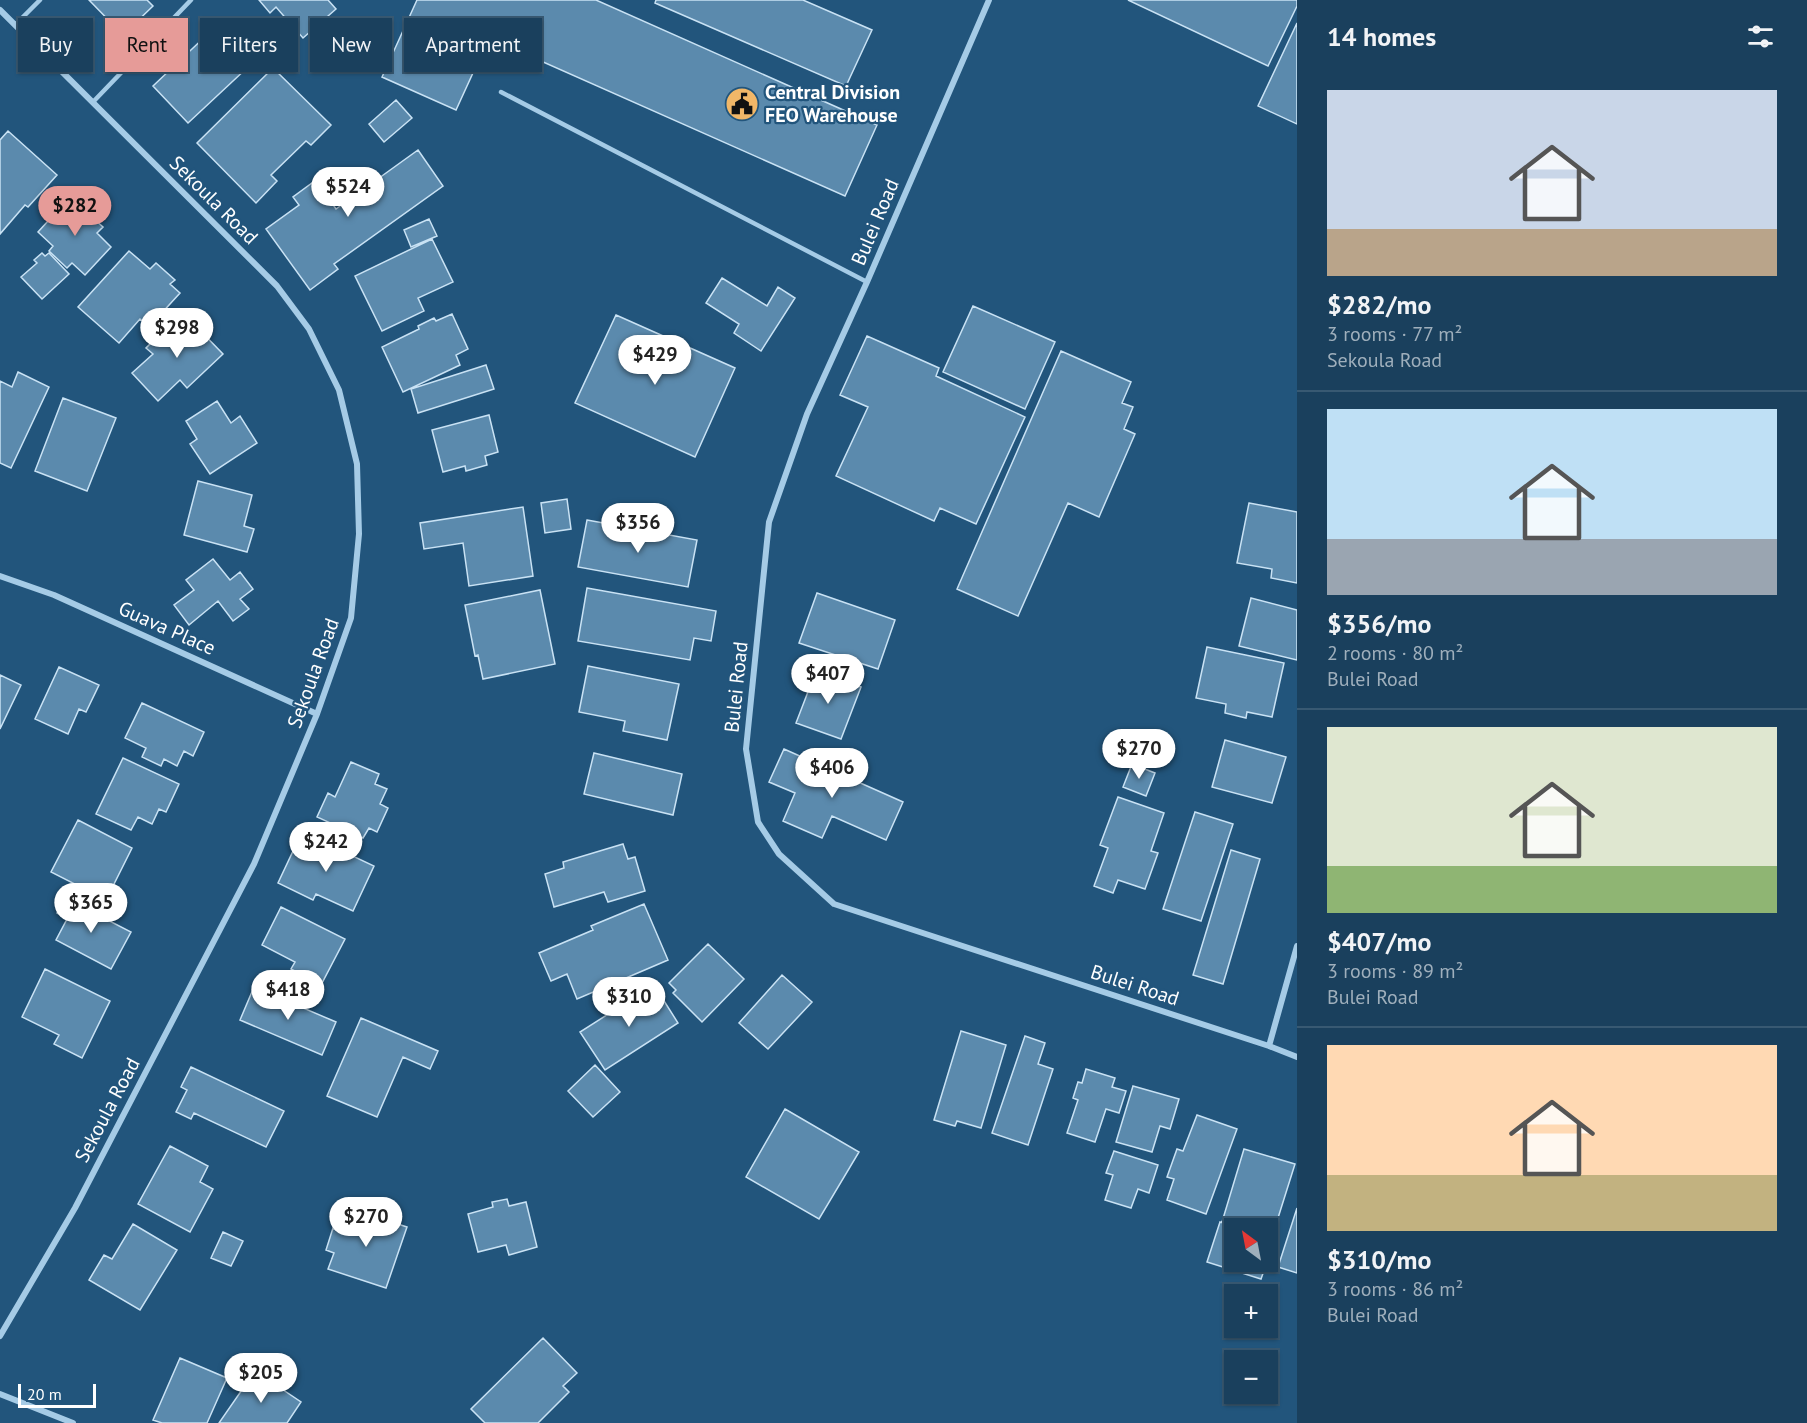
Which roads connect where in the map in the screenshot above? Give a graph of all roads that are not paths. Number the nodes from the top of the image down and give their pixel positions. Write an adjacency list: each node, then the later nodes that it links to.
1 (40, 0): 5 (lane)
2 (191, 0): 7 (lane)
3 (989, 0): 8 (street, Bulei Road)
4 (0, 9): 5 (street, Sekoula Road)
5 (15, 25): 7 (street, Sekoula Road)
6 (501, 93): 8 (lane)
7 (93, 102): 10 (street, Sekoula Road)
8 (867, 282): 12 (street, Bulei Road)
9 (0, 576): 10 (street, Guava Place)
10 (317, 714): 14 (street, Sekoula Road)
11 (1297, 946): 12 (street)
12 (1269, 1046): 13 (street, Bulei Road)
13 (1297, 1057)
14 (0, 1336)
15 (0, 1394): 16 (street)
16 (73, 1423)

